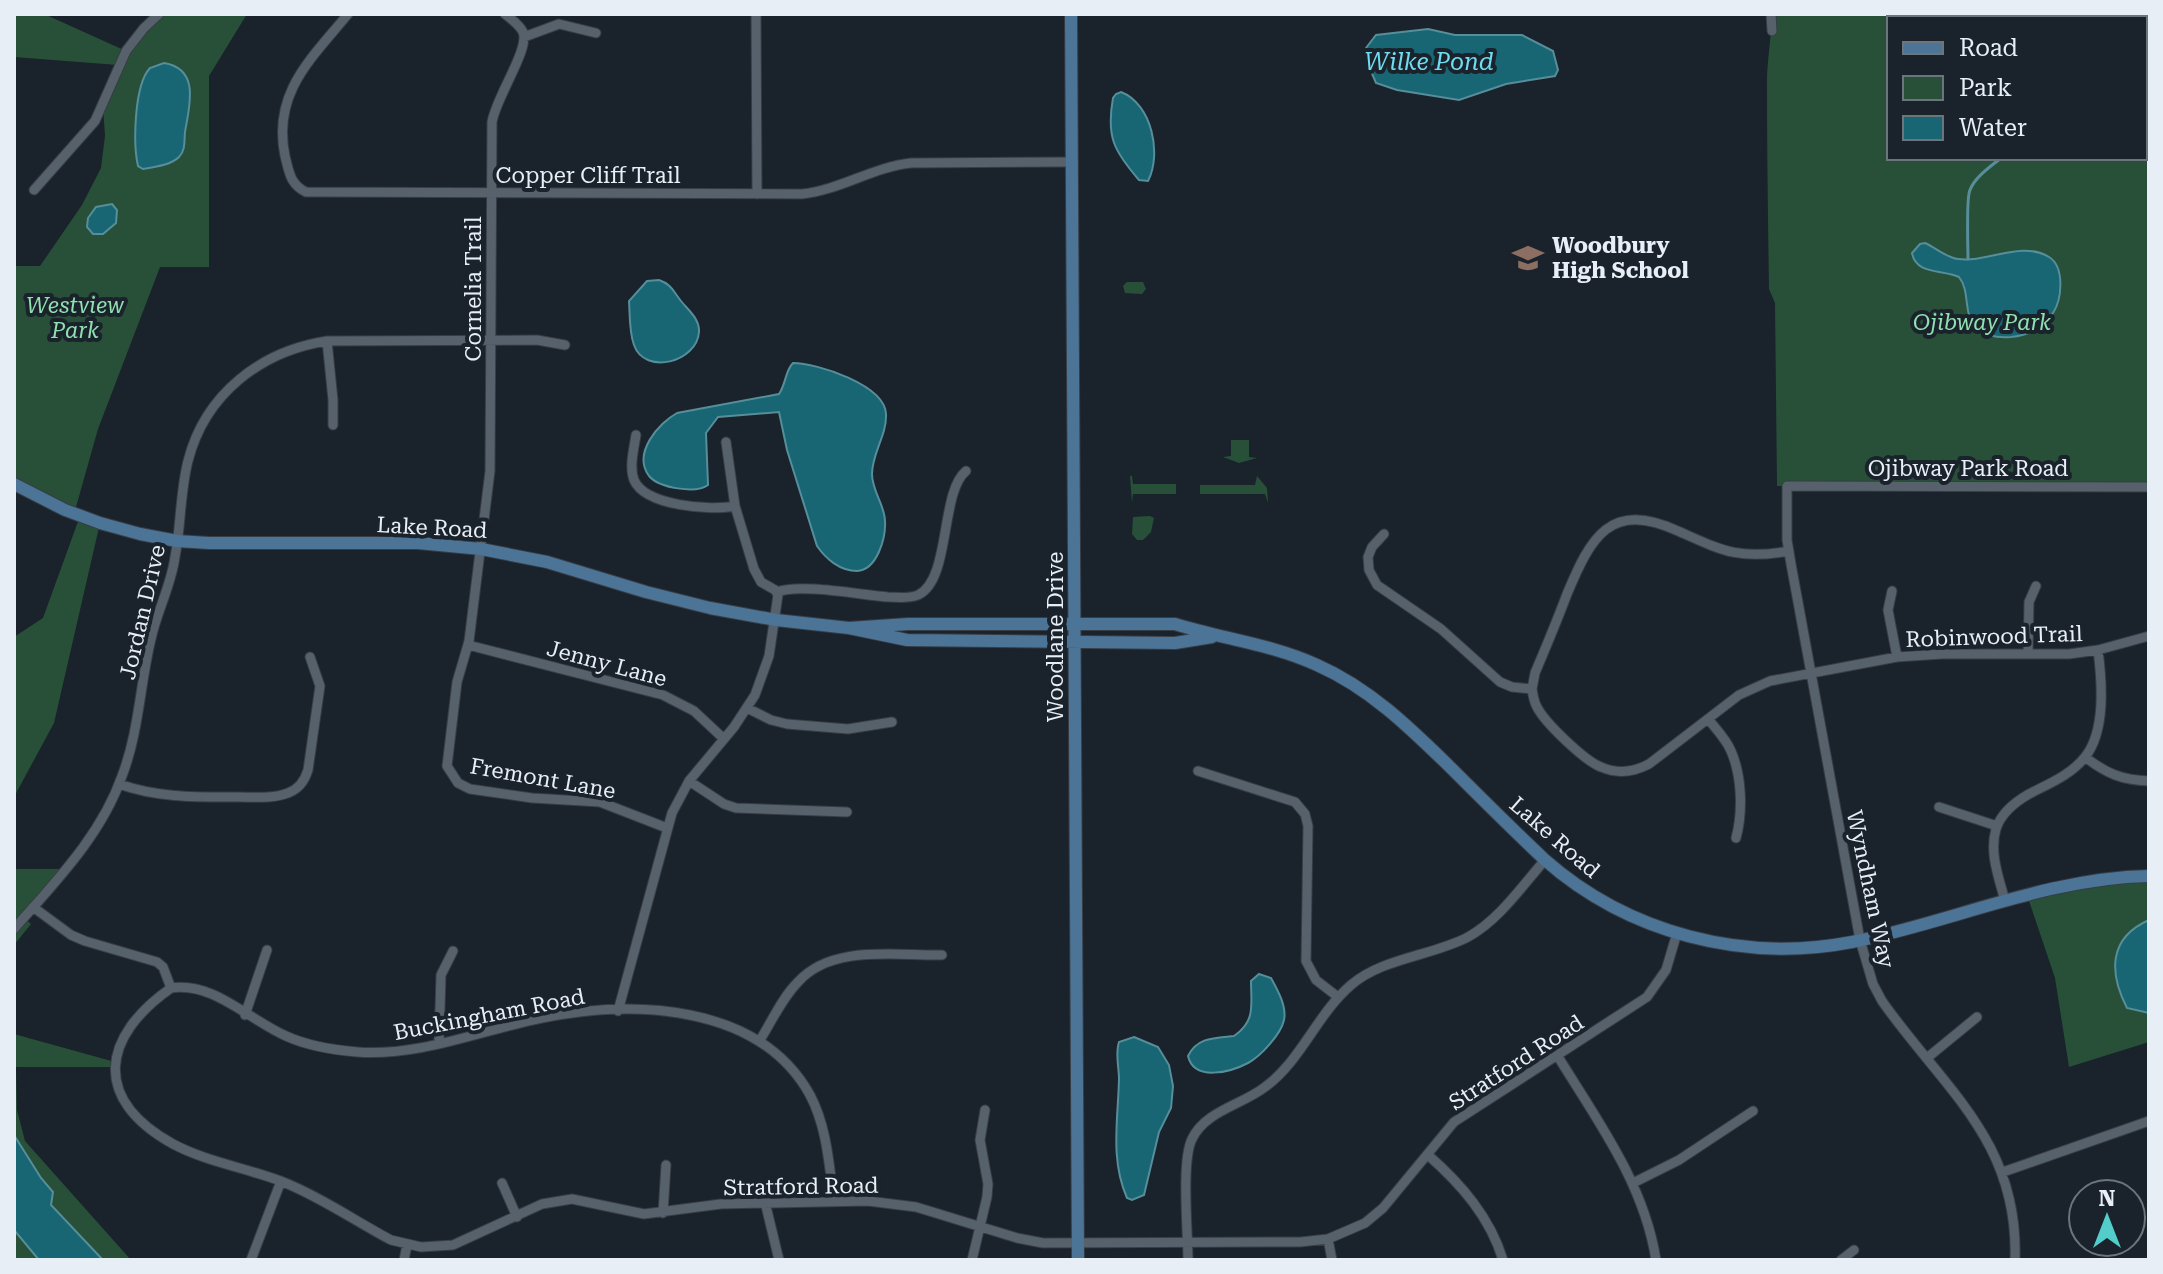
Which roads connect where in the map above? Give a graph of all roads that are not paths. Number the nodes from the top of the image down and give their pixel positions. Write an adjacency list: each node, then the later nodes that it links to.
1 (159, 14): 11 (street)
2 (348, 14): 12 (street, Copper Cliff Trail)
3 (505, 14): 9 (street)
4 (756, 14): 13 (street)
5 (1071, 14): 10 (street, Woodlane Drive)
6 (1771, 14): 7 (street)
7 (1772, 31)
8 (596, 33): 9 (street)
9 (524, 37): 12 (street, Cornelia Trail)
10 (1073, 162): 13 (street, Copper Cliff Trail); 33 (street, Woodlane Drive)
11 (34, 190)
12 (491, 193): 13 (street, Copper Cliff Trail); 14 (street, Cornelia Trail)
13 (757, 194)
14 (491, 340): 15 (street, Jordan Drive); 16 (street, Jordan Drive); 27 (street, Cornelia Trail)
15 (327, 341): 17 (street); 26 (street, Jordan Drive)
16 (565, 345)
17 (333, 425)
18 (636, 435): 24 (street)
19 (726, 442): 24 (street)
20 (966, 471): 31 (street)
21 (14, 484): 26 (street, Lake Road)
22 (1787, 486): 23 (street, Ojibway Park Road); 28 (street, Wyndham Way)
23 (2149, 487)
24 (735, 506): 31 (street)
25 (1384, 534): 44 (street)
26 (177, 541): 27 (street, Lake Road); 53 (street, Jordan Drive)
27 (481, 549): 32 (street, Lake Road); 38 (street, Fremont Lane)
28 (1789, 551): 43 (street, Wyndham Way); 44 (street)
29 (2036, 586): 40 (street)
30 (1892, 591): 42 (street)
31 (777, 592): 32 (street)
32 (776, 620): 34 (street, Lake Road); 45 (street)
33 (1075, 624): 34 (street, Lake Road); 36 (street, Lake Road); 37 (street, Woodlane Drive)
34 (849, 628): 37 (street, Lake Road)
35 (2149, 636): 39 (street, Robinwood Trail)
36 (1215, 637): 37 (street, Lake Road); 59 (street, Lake Road)
37 (1075, 642): 94 (street, Woodlane Drive)
38 (468, 645): 48 (street, Jenny Lane); 57 (street, Fremont Lane)
39 (2098, 650): 40 (street, Robinwood Trail); 49 (street)
40 (2028, 653): 42 (street, Robinwood Trail)
41 (310, 657): 53 (street)
42 (1897, 657): 43 (street, Robinwood Trail)
43 (1812, 673): 46 (street, Robinwood Trail); 65 (street, Wyndham Way)
44 (1532, 689): 46 (street, Robinwood Trail)
45 (747, 708): 47 (street); 48 (street)
46 (1708, 719): 58 (street)
47 (892, 722)
48 (724, 739): 51 (street)
49 (2085, 757): 52 (street); 56 (street)
50 (1198, 771): 70 (street)
51 (689, 781): 55 (street); 57 (street)
52 (2149, 781)
53 (119, 784): 62 (street, Jordan Drive)
54 (1939, 807): 56 (street)
55 (847, 812)
56 (1997, 826): 61 (street)
57 (667, 828): 71 (street)
58 (1736, 838)
59 (1545, 860): 64 (street, Lake Road); 70 (street)
60 (2149, 876): 61 (street, Lake Road)
61 (2005, 901): 65 (street, Lake Road)
62 (33, 907): 63 (street, Jordan Drive); 69 (street)
63 (14, 929)
64 (1677, 933): 65 (street, Lake Road); 76 (street, Stratford Road)
65 (1860, 940): 77 (street, Wyndham Way)
66 (267, 950): 72 (street)
67 (453, 951): 75 (street)
68 (942, 955): 74 (street)
69 (171, 988): 72 (street, Buckingham Road); 84 (street, Stratford Road)
70 (1338, 997): 93 (street)
71 (618, 1011): 74 (street, Buckingham Road); 75 (street, Buckingham Road)
72 (245, 1015): 75 (street, Buckingham Road)
73 (1977, 1017): 77 (street)
74 (760, 1040): 87 (street, Buckingham Road)
75 (439, 1042)
76 (1557, 1055): 81 (street, Stratford Road); 86 (street)
77 (1927, 1058): 83 (street, Wyndham Way)
78 (985, 1110): 91 (street)
79 (1753, 1111): 86 (street)
80 (2149, 1121): 83 (street)
81 (1428, 1155): 92 (street, Stratford Road); 104 (street)
82 (666, 1165): 89 (street)
83 (2003, 1172): 107 (street, Wyndham Way)
84 (281, 1181): 95 (street, Stratford Road); 97 (street)
85 (502, 1183): 90 (street)
86 (1633, 1183): 105 (street)
87 (834, 1201): 88 (street, Stratford Road); 91 (street, Stratford Road)
88 (765, 1202): 89 (street, Stratford Road); 99 (street)
89 (663, 1213): 90 (street, Stratford Road)
90 (517, 1217): 95 (street, Stratford Road)
91 (981, 1228): 94 (street, Stratford Road); 100 (street)
92 (1328, 1239): 93 (street, Stratford Road); 103 (street)
93 (1188, 1242): 94 (street, Stratford Road); 102 (street)
94 (1078, 1243): 101 (street, Woodlane Drive)
95 (407, 1245): 98 (street)
96 (1854, 1250): 106 (street)
97 (251, 1260)
98 (404, 1260)
99 (779, 1260)
100 (972, 1260)
101 (1078, 1260)
102 (1188, 1260)
103 (1332, 1260)
104 (1503, 1260)
105 (1656, 1260)
106 (1841, 1260)
107 (2015, 1260)

